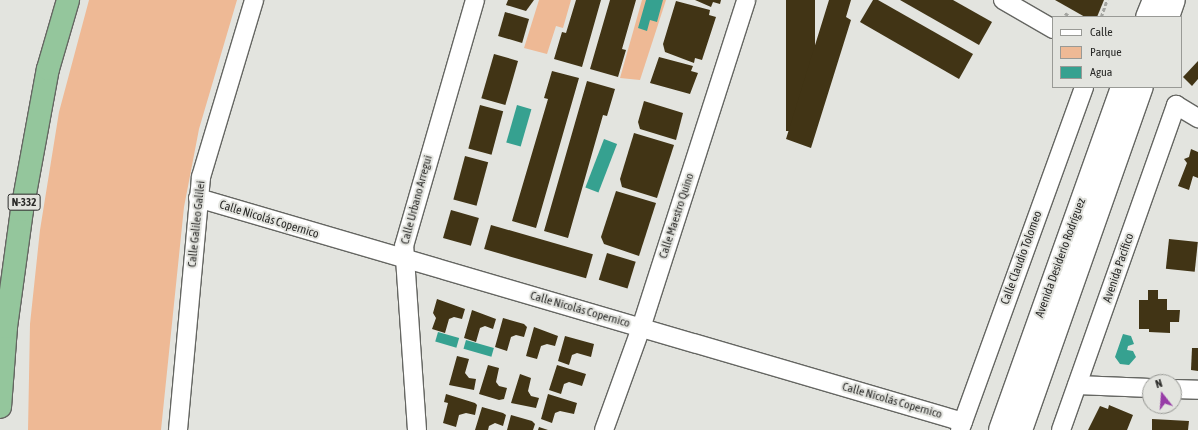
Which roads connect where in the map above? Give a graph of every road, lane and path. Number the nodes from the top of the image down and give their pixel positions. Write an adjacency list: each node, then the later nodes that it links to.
1 (68, 0): 24 (highway, N-332)
2 (254, 0): 17 (street, Calle Galileo Galilei)
3 (475, 0): 18 (street, Calle Urbano Arregui)
4 (746, 0): 19 (street, Calle Maestro Quino)
5 (1003, 0): 12 (street)
6 (1107, 0): 9 (path)
7 (1154, 0): 10 (street)
8 (1174, 0): 11 (street)
9 (1101, 16)
10 (1148, 16)
11 (1168, 16)
12 (1052, 28)
13 (1084, 88): 25 (street, Calle Claudio Tolomeo)
14 (1122, 88): 29 (street, Avenida Desiderio Rodríguez)
15 (1142, 88): 30 (street, Avenida Desiderio Rodríguez)
16 (1198, 118): 20 (street, Avenida Pacífico)
17 (198, 198): 18 (street, Calle Nicolás Copernico); 26 (street, Calle Galileo Galilei)
18 (404, 259): 19 (street, Calle Nicolás Copernico); 27 (street, Calle Urbano Arregui)
19 (641, 328): 25 (street, Calle Nicolás Copernico); 28 (street, Calle Maestro Quino)
20 (1077, 385): 21 (street); 31 (street, Avenida Pacífico)
21 (1142, 388)
22 (1182, 389): 23 (street)
23 (1198, 390)
24 (0, 407)
25 (962, 426)
26 (178, 430)
27 (417, 430)
28 (604, 430)
29 (1000, 430)
30 (1021, 430)
31 (1061, 430)

